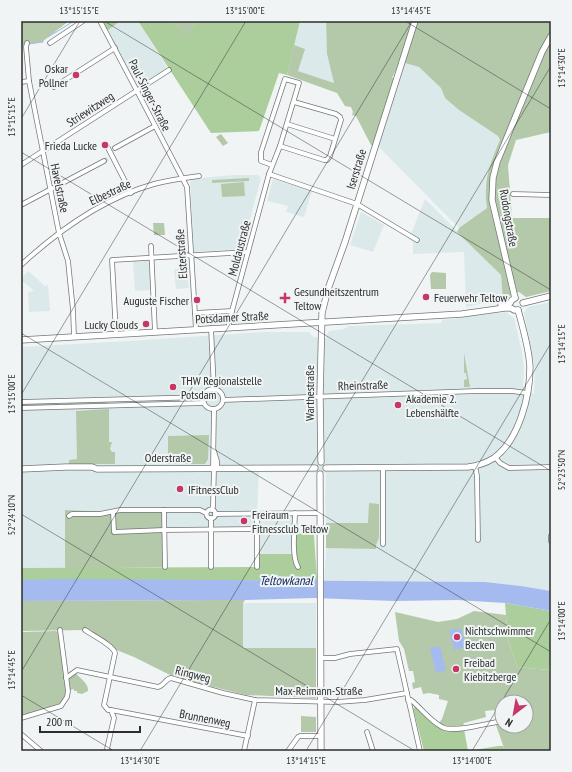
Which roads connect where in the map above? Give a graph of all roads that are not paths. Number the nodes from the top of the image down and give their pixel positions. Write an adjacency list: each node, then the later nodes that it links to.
1 (83, 21): 5 (street)
2 (100, 21): 7 (street, Paul-Singer-Straße)
3 (415, 21): 31 (street, Iserstraße)
4 (551, 36): 41 (street, Rudongstraße)
5 (50, 43)
6 (26, 45): 9 (street, Havelstraße)
7 (115, 48): 11 (street); 12 (street, Paul-Singer-Straße)
8 (169, 70): 12 (street, Striewitzweg)
9 (29, 81): 10 (street); 20 (street, Havelstraße)
10 (21, 82)
11 (54, 87)
12 (137, 91): 15 (street, Paul-Singer-Straße); 20 (street, Striewitzweg)
13 (294, 102): 14 (street, Moldaustraße); 16 (street); 23 (street, Moldaustraße)
14 (287, 124): 16 (street); 18 (street, Moldaustraße)
15 (155, 126): 19 (street); 26 (street, Paul-Singer-Straße)
16 (335, 139): 18 (street)
17 (107, 146): 21 (street)
18 (280, 146): 23 (street, Moldaustraße)
19 (115, 148)
20 (43, 152): 22 (street, Striewitzweg); 27 (street, Havelstraße)
21 (108, 158): 27 (street); 28 (street)
22 (21, 165)
23 (272, 165): 24 (street, Moldaustraße)
24 (269, 174): 31 (street); 36 (street, Moldaustraße)
25 (200, 176): 26 (street, Elbestraße)
26 (182, 178): 28 (street, Elbestraße); 37 (street, Elsterstraße)
27 (50, 189): 32 (street); 33 (street, Havelstraße)
28 (130, 193): 33 (street, Elbestraße)
29 (513, 194): 30 (street)
30 (551, 195)
31 (357, 204): 34 (street); 47 (street, Iserstraße)
32 (21, 205)
33 (59, 233): 39 (street, Elbestraße); 53 (street, Havelstraße)
34 (417, 240)
35 (151, 246): 38 (street)
36 (248, 252): 37 (street); 45 (street, Moldaustraße)
37 (192, 256): 38 (street); 46 (street, Elsterstraße)
38 (151, 258): 51 (street); 52 (street)
39 (21, 265)
40 (551, 296): 42 (street)
41 (515, 298): 42 (street); 43 (street)
42 (522, 303): 44 (street)
43 (511, 306): 44 (street, Potsdamer Straße); 47 (street, Potsdamer Straße)
44 (518, 310): 56 (street)
45 (232, 312): 46 (street); 48 (street, Moldaustraße)
46 (195, 313): 50 (street, Elsterstraße)
47 (321, 323): 48 (street, Potsdamer Straße); 57 (street, Warthestraße)
48 (229, 327): 49 (street, Potsdamer Straße)
49 (211, 328): 50 (street, Potsdamer Straße); 55 (street)
50 (196, 330): 51 (street, Potsdamer Straße)
51 (155, 332): 52 (street, Potsdamer Straße)
52 (116, 334): 53 (street, Potsdamer Straße)
53 (74, 337): 54 (street, Potsdamer Straße)
54 (21, 340)
55 (214, 390): 58 (street); 61 (street)
56 (527, 393): 57 (street, Rheinstraße); 70 (street)
57 (320, 396): 61 (street, Rheinstraße); 71 (street, Warthestraße)
58 (204, 397): 59 (street); 64 (street)
59 (163, 398): 60 (street); 65 (street)
60 (113, 400): 62 (street); 66 (street)
61 (223, 400): 69 (street)
62 (62, 401): 63 (street); 67 (street)
63 (21, 402)
64 (204, 402): 65 (street); 69 (street)
65 (163, 404): 66 (street)
66 (113, 405): 67 (street)
67 (63, 406): 68 (street)
68 (21, 408)
69 (214, 409): 74 (street)
70 (494, 457): 72 (street); 73 (street)
71 (321, 462): 75 (street); 76 (street)
72 (475, 466): 77 (street); 94 (street)
73 (551, 467)
74 (215, 468): 75 (street, Oderstraße); 78 (street, Oderstraße); 81 (street)
75 (315, 468): 79 (street)
76 (326, 468): 77 (street); 79 (street)
77 (382, 468): 96 (street)
78 (21, 469)
79 (320, 474): 85 (street)
80 (164, 510): 82 (street); 83 (street); 91 (street)
81 (212, 510): 83 (street); 86 (street)
82 (113, 512): 88 (street); 91 (street)
83 (206, 513): 89 (street)
84 (295, 513): 85 (street); 87 (street); 100 (street)
85 (320, 513): 103 (street)
86 (215, 514): 87 (street); 89 (street)
87 (257, 514): 90 (street)
88 (69, 516)
89 (211, 518): 92 (street)
90 (257, 529): 92 (street); 99 (street)
91 (164, 530): 92 (street); 97 (street)
92 (211, 530): 98 (street)
93 (551, 536): 95 (street)
94 (478, 540)
95 (551, 541)
96 (383, 544)
97 (165, 567)
98 (211, 567)
99 (257, 567)
100 (298, 567)
101 (60, 630): 105 (street)
102 (85, 630): 104 (street)
103 (321, 658): 106 (street); 109 (street)
104 (111, 677): 105 (street, Ringweg); 107 (street, Ringweg); 110 (street)
105 (66, 678): 111 (street)
106 (406, 693): 108 (street); 109 (street, Max-Reimann-Straße)
107 (255, 700): 109 (street, Max-Reimann-Straße); 115 (street)
108 (408, 700): 112 (street); 123 (street)
109 (321, 702): 116 (street)
110 (111, 710): 115 (street, Brunnenweg); 118 (street)
111 (21, 718)
112 (494, 723)
113 (368, 732): 122 (street)
114 (21, 734): 117 (street)
115 (248, 736): 119 (street)
116 (321, 736): 120 (street); 121 (street)
117 (41, 751)
118 (109, 751)
119 (244, 751)
120 (288, 751)
121 (321, 751)
122 (373, 751)
123 (420, 751)

